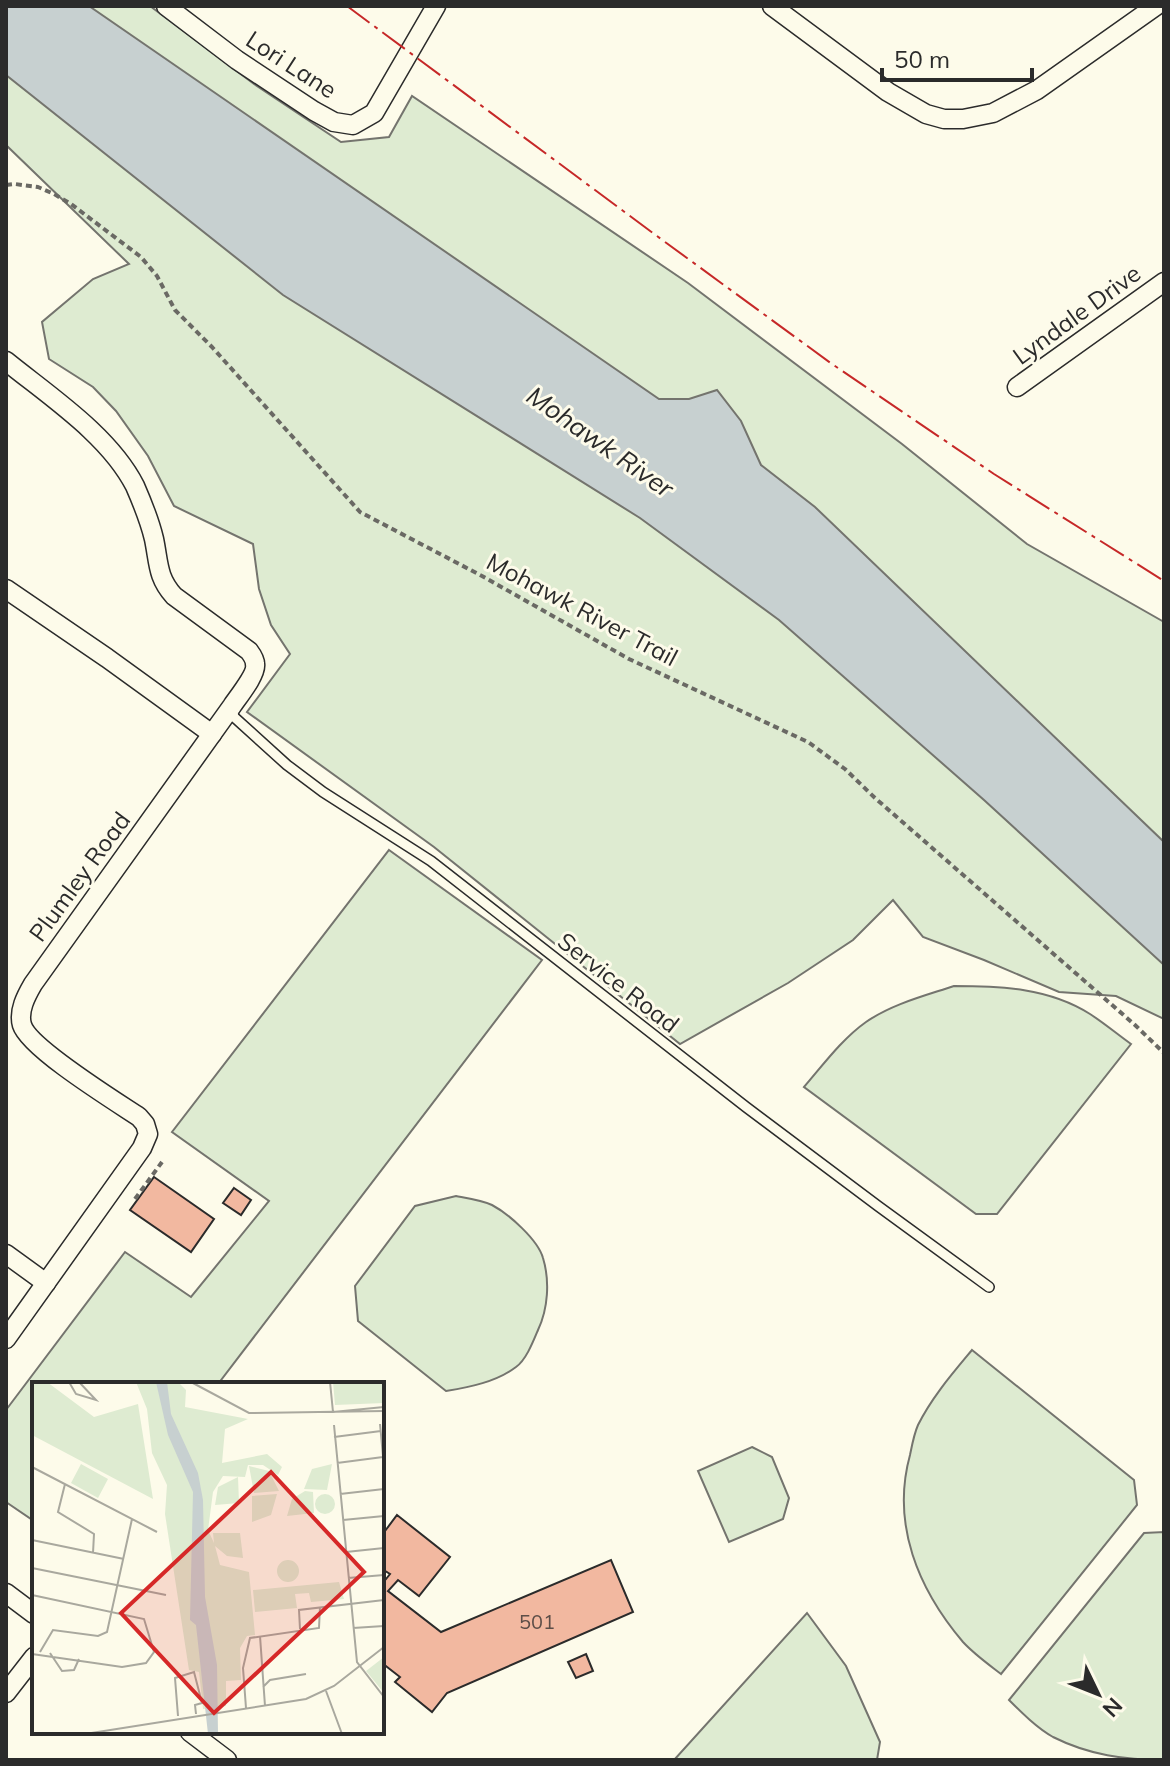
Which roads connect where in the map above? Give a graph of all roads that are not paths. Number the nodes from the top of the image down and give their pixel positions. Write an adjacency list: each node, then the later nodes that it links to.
1 (166, 6): 2 (street, Lori Lane)
2 (436, 6)
3 (772, 6): 4 (street)
4 (1156, 6)
5 (1164, 282): 7 (street, Lyndale Drive)
6 (6, 361): 9 (street, Plumley Road)
7 (1017, 387)
8 (6, 589): 10 (street)
9 (232, 706): 10 (street, Plumley Road); 15 (lane, Service Road)
10 (212, 734): 11 (street, Plumley Road)
11 (21, 1009): 12 (street, Plumley Road); 14 (street)
12 (6, 1031)
13 (6, 1254): 14 (street)
14 (46, 1283): 16 (street)
15 (989, 1287)
16 (6, 1339)
17 (6, 1593): 18 (street)
18 (32, 1612)
19 (32, 1660): 20 (street)
20 (6, 1693)
21 (193, 1734): 22 (street)
22 (227, 1760)

